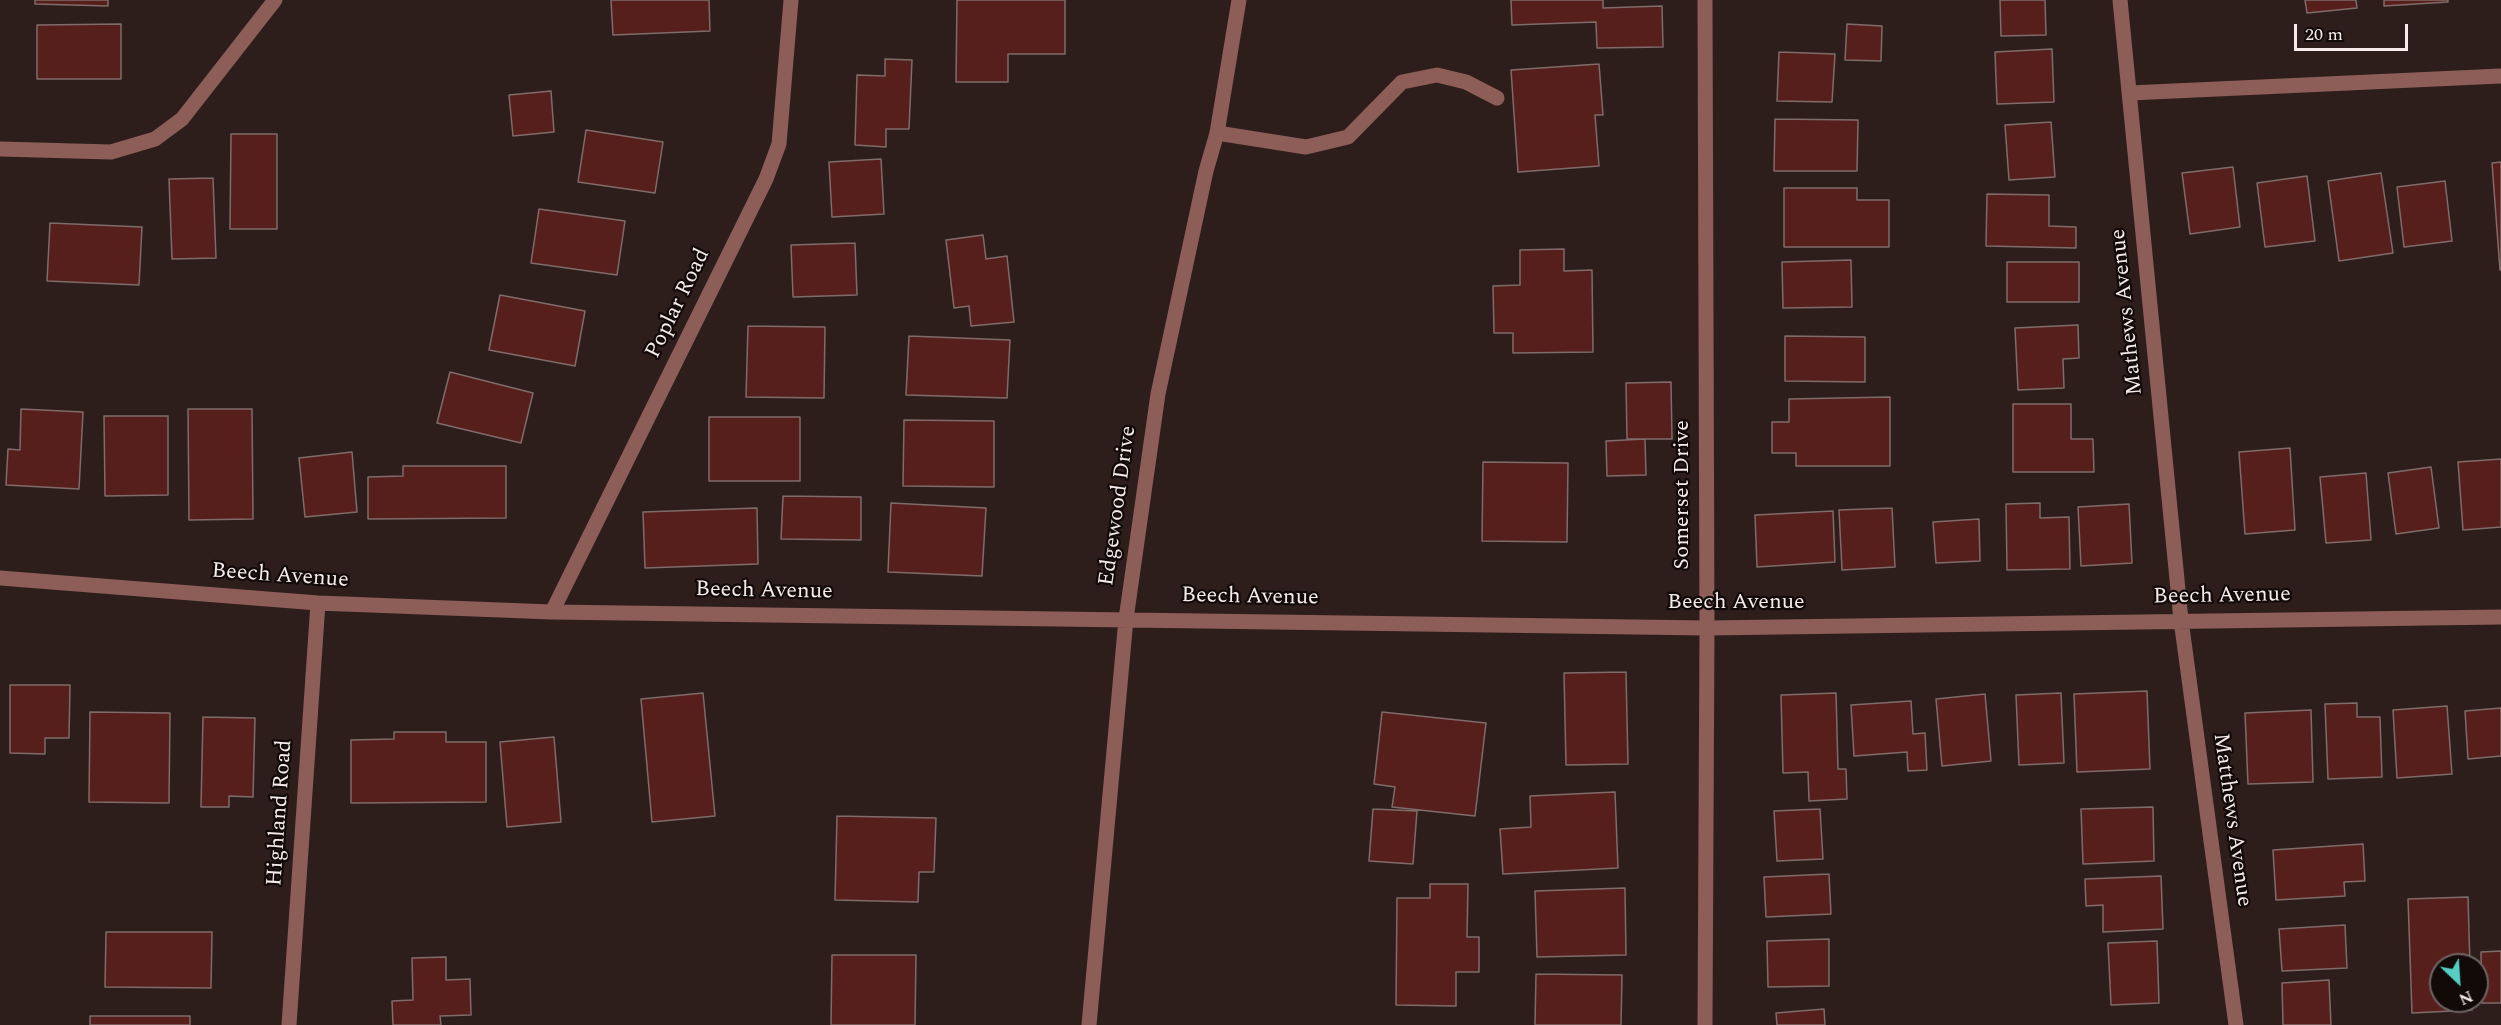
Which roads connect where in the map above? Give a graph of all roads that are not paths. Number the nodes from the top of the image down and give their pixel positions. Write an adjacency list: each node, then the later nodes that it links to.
1 (275, 0): 10 (street)
2 (791, 0): 13 (street, Poplar Road)
3 (1239, 0): 9 (street, Edgewood Drive)
4 (1704, 0): 17 (street, Somerset Drive)
5 (2120, 0): 7 (street, Mathews Avenue)
6 (2501, 76): 7 (street)
7 (2130, 93): 16 (street, Mathews Avenue)
8 (1497, 98): 9 (street)
9 (1216, 133): 15 (street, Edgewood Drive)
10 (0, 149)
11 (0, 578): 12 (street, Beech Avenue)
12 (318, 603): 13 (street, Beech Avenue); 18 (street, Highland Road)
13 (552, 612): 15 (street, Beech Avenue)
14 (2501, 617): 16 (street, Beech Avenue)
15 (1126, 619): 17 (street, Beech Avenue); 19 (street, Edgewood Drive)
16 (2181, 620): 17 (street, Beech Avenue); 21 (street, Matthews Avenue)
17 (1707, 628): 20 (street, Somerset Drive)
18 (289, 1025)
19 (1089, 1025)
20 (1705, 1025)
21 (2236, 1025)

